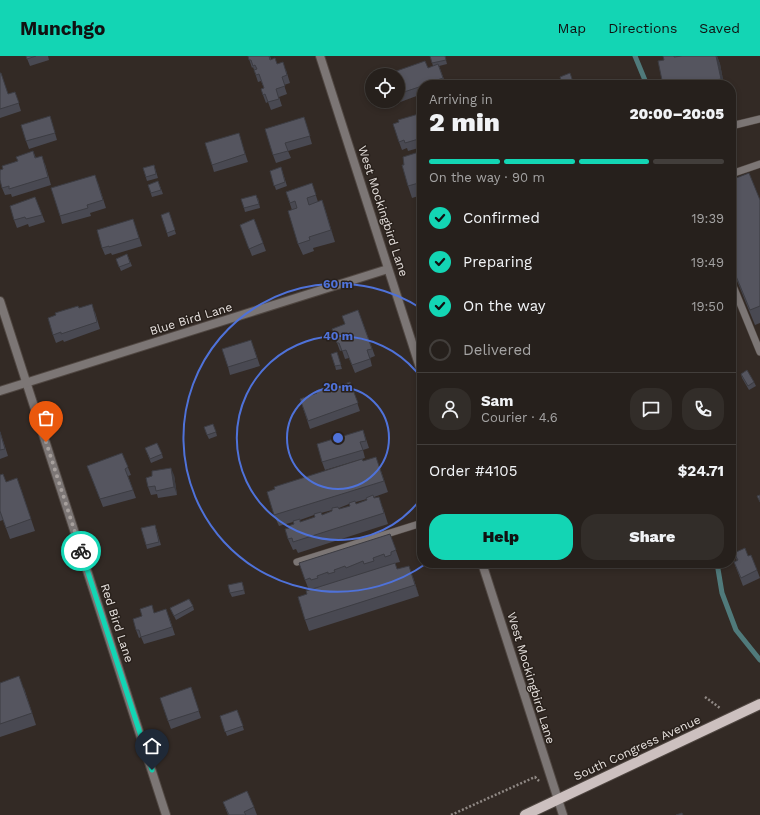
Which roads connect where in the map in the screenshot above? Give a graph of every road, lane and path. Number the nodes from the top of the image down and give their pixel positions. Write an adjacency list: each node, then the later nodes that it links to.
1 (320, 56): 6 (street, West Mockingbird Lane)
2 (760, 119): 3 (lane)
3 (736, 125)
4 (760, 164): 5 (lane)
5 (736, 172)
6 (388, 269): 10 (street, West Mockingbird Lane); 11 (street, Blue Bird Lane)
7 (736, 293): 9 (lane)
8 (0, 301): 11 (street, Red Bird Lane)
9 (760, 349)
10 (417, 359)
11 (27, 383): 12 (street, Blue Bird Lane); 21 (street, Red Bird Lane)
12 (0, 391)
13 (417, 525): 14 (lane)
14 (297, 562)
15 (484, 568): 20 (street, West Mockingbird Lane)
16 (705, 697): 17 (path)
17 (714, 704)
18 (760, 704): 20 (main road, South Congress Avenue)
19 (535, 777): 22 (path)
20 (558, 800): 23 (main road, South Congress Avenue); 24 (street, West Mockingbird Lane)
21 (166, 815)
22 (451, 815)
23 (526, 815)
24 (563, 815)

